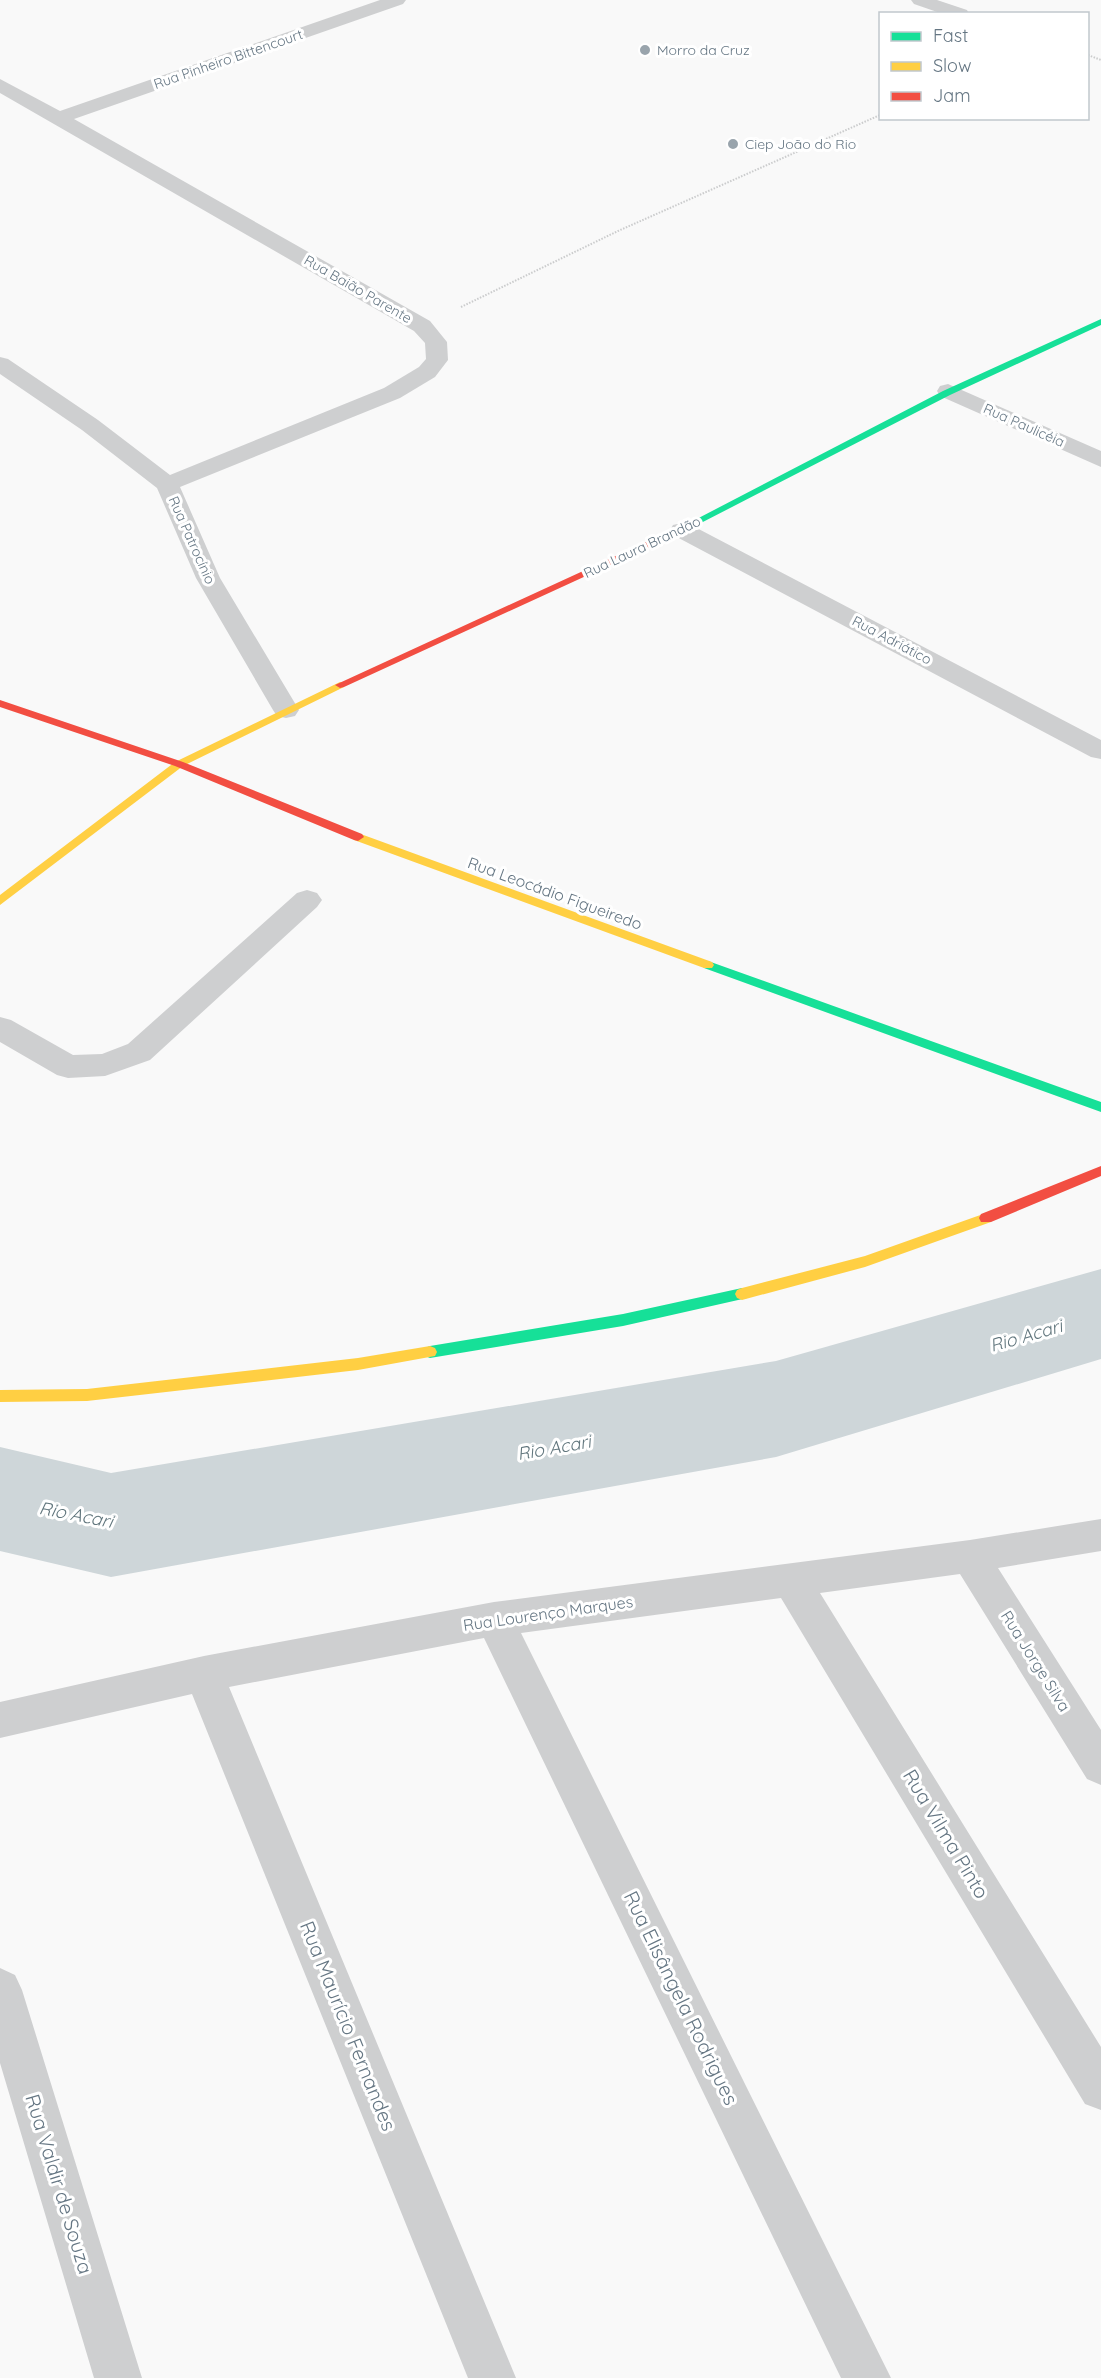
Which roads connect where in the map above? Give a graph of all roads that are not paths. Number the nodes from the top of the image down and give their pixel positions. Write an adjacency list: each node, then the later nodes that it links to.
1 (398, 0): 5 (street, Rua Pinheiro Bittencourt)
2 (921, 0): 3 (street)
3 (955, 12)
4 (0, 85): 5 (street, Rua Baião Parente)
5 (59, 118): 10 (street, Rua Baião Parente)
6 (1101, 322): 8 (street, Rua Laura Brandão)
7 (0, 364): 10 (street, Rua Patrocínio)
8 (948, 391): 9 (street, Rua Paulicéia); 11 (street, Rua Laura Brandão)
9 (1101, 460)
10 (167, 484): 13 (street, Rua Patrocínio)
11 (682, 530): 13 (street, Rua Laura Brandão); 14 (street, Rua Adriático)
12 (0, 703): 15 (street, Rua Leocádio Figueiredo)
13 (286, 711): 15 (street, Rua Laura Brandão)
14 (1101, 751)
15 (178, 764): 17 (street, Rua Laura Brandão); 19 (street, Rua Leocádio Figueiredo)
16 (307, 900): 18 (street)
17 (0, 901)
18 (0, 1028)
19 (1101, 1107)
20 (1101, 1171): 21 (street)
21 (0, 1396)
22 (1101, 1535): 23 (street, Rua Lourenço Marques)
23 (970, 1556): 24 (street, Rua Lourenço Marques); 28 (street, Rua Jorge Silva)
24 (791, 1580): 25 (street, Rua Lourenço Marques); 30 (street, Rua Vilma Pinto)
25 (494, 1618): 26 (street, Rua Lourenço Marques); 33 (street, Rua Elisângela Rodrigues)
26 (204, 1674): 27 (street, Rua Lourenço Marques); 32 (street, Rua Maurício Fernandes)
27 (0, 1720)
28 (1101, 1766)
29 (0, 1990): 31 (street, Rua Valdir de Souza)
30 (1101, 2088)
31 (118, 2378)
32 (492, 2378)
33 (867, 2378)

